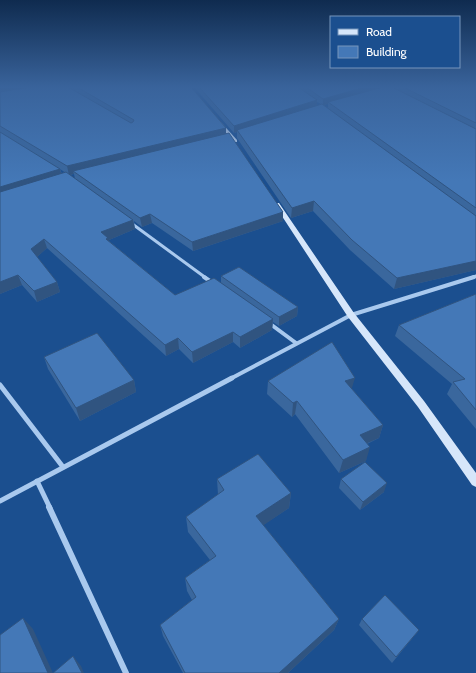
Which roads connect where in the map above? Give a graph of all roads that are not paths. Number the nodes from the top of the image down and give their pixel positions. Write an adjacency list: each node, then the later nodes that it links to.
1 (215, 118): 2 (main road)
2 (241, 150)
3 (272, 196): 7 (main road)
4 (126, 220): 6 (street)
5 (476, 276): 7 (street)
6 (214, 284)
7 (352, 315): 9 (street); 13 (main road)
8 (265, 320): 9 (street)
9 (296, 343): 11 (street)
10 (0, 385): 11 (street)
11 (63, 467): 12 (street)
12 (37, 481): 14 (street); 15 (street)
13 (476, 482)
14 (0, 501)
15 (126, 673)

